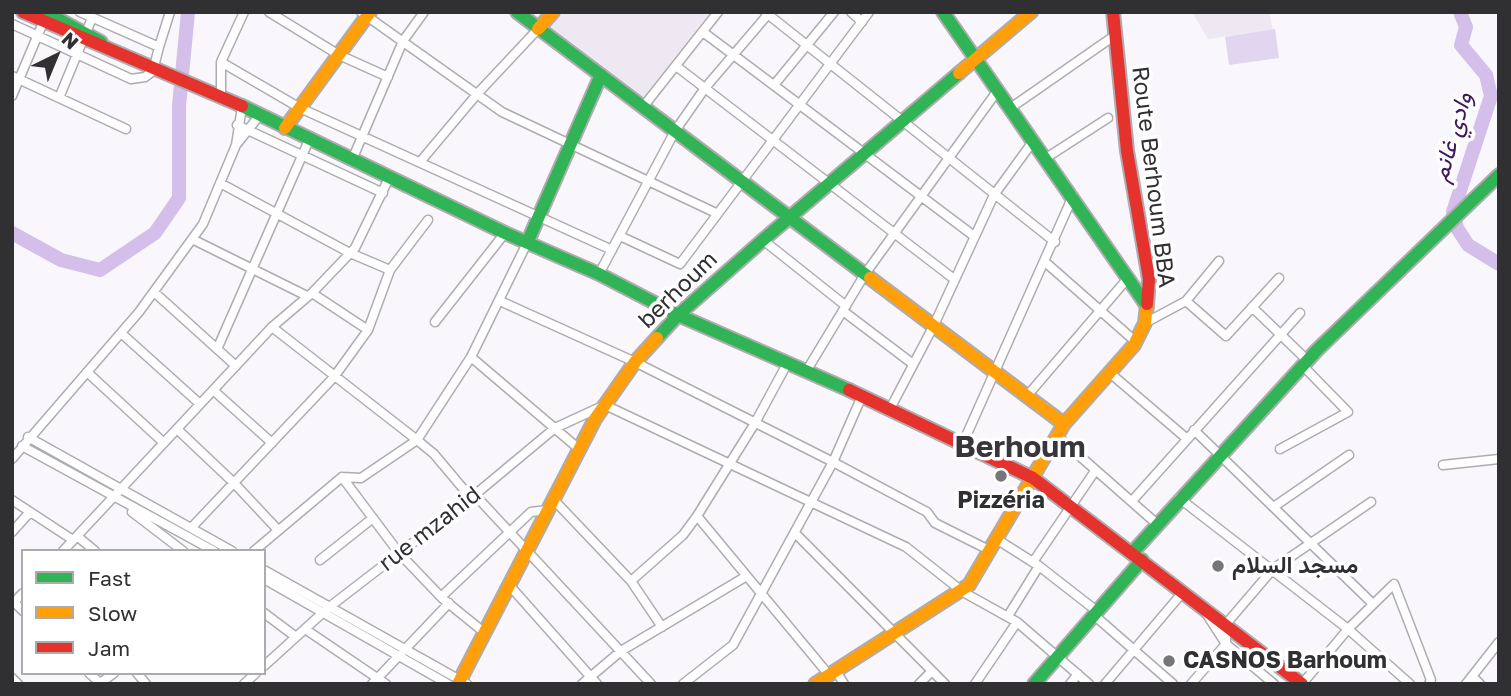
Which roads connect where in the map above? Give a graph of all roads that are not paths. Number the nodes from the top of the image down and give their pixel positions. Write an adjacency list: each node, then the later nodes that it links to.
1 (23, 12): 18 (main road)
2 (80, 12): 19 (street)
3 (170, 12): 29 (street)
4 (244, 12): 34 (street)
5 (269, 12): 31 (street)
6 (424, 12): 27 (street)
7 (517, 12): 22 (main road)
8 (553, 12): 22 (main road)
9 (718, 12): 23 (street)
10 (834, 12): 28 (street)
11 (851, 12): 20 (street)
12 (869, 12): 20 (street)
13 (943, 12): 33 (main road)
14 (1031, 12): 33 (main road, berhoum)
15 (1113, 12): 26 (main road, Route Berhoum BBA)
16 (768, 13): 28 (street); 32 (street)
17 (366, 14): 27 (street); 31 (main road)
18 (45, 15): 24 (street); 25 (main road)
19 (92, 18): 25 (street); 29 (street)
20 (862, 22): 35 (street)
21 (12, 24): 24 (street)
22 (538, 29): 38 (main road); 44 (street)
23 (703, 32): 32 (street); 36 (street)
24 (38, 36): 30 (street); 40 (street)
25 (84, 36): 30 (street); 37 (main road)
26 (1114, 37): 51 (street); 111 (main road, Route Berhoum BBA)
27 (403, 41): 39 (street); 44 (street)
28 (804, 45): 35 (street); 41 (street)
29 (159, 47): 37 (street)
30 (77, 54): 37 (street); 47 (street)
31 (339, 55): 39 (street); 52 (main road)
32 (733, 55): 41 (street); 42 (street)
33 (977, 59): 43 (main road); 55 (main road, berhoum)
34 (221, 62): 46 (street); 52 (street)
35 (830, 64): 48 (street); 55 (street)
36 (676, 66): 42 (street); 50 (street)
37 (160, 69): 46 (main road)
38 (601, 75): 50 (main road); 65 (main road)
39 (388, 77): 61 (street)
40 (16, 78): 45 (street); 47 (street)
41 (774, 85): 48 (street)
42 (705, 88): 60 (street); 63 (street)
43 (998, 90): 51 (main road); 68 (street)
44 (478, 93): 65 (street); 72 (street)
45 (12, 96)
46 (221, 96): 49 (main road)
47 (59, 97): 58 (street)
48 (799, 104): 63 (street); 67 (street)
49 (242, 107): 53 (main road); 56 (street)
50 (643, 107): 60 (main road)
51 (1012, 107): 64 (main road)
52 (300, 108): 57 (main road); 61 (street)
53 (259, 116): 57 (main road); 59 (street)
54 (1108, 118): 70 (street)
55 (905, 121): 67 (main road, berhoum); 68 (street)
56 (237, 125): 59 (street); 66 (street)
57 (285, 128): 62 (main road)
58 (126, 129)
59 (248, 131): 66 (street); 69 (street)
60 (675, 131): 75 (street); 76 (main road)
61 (364, 136): 71 (street); 72 (street)
62 (309, 139): 69 (street); 71 (main road)
63 (772, 140): 76 (street); 78 (street)
64 (1034, 140): 70 (main road); 80 (street)
65 (570, 144): 75 (street); 85 (main road)
66 (236, 145): 77 (street)
67 (864, 153): 78 (main road, berhoum); 81 (street)
68 (949, 156): 80 (street); 81 (street)
69 (301, 158): 79 (street); 84 (street)
70 (1046, 158): 82 (main road)
71 (352, 160): 73 (main road)
72 (420, 162): 85 (street)
73 (390, 176): 79 (street); 88 (main road)
74 (1499, 176): 129 (main road)
75 (648, 180): 83 (street); 90 (street)
76 (741, 181): 83 (street); 86 (main road)
77 (220, 183): 84 (street); 92 (street)
78 (829, 183): 86 (main road, berhoum); 89 (street)
79 (383, 193): 97 (street)
80 (994, 195): 91 (street); 95 (street)
81 (921, 196): 89 (street); 91 (street)
82 (1073, 197): 95 (street); 104 (main road)
83 (716, 213): 90 (street)
84 (277, 214): 97 (street); 100 (street)
85 (540, 215): 94 (main road); 96 (street)
86 (789, 217): 93 (main road, berhoum); 103 (main road)
87 (428, 220): 101 (street)
88 (505, 233): 94 (main road); 117 (street)
89 (894, 233): 103 (street); 106 (street)
90 (620, 236): 96 (street)
91 (974, 236): 106 (street)
92 (192, 239): 100 (street); 107 (street)
93 (762, 240): 113 (street); 116 (main road, berhoum)
94 (528, 241): 102 (main road); 109 (street)
95 (1055, 242): 98 (street)
96 (612, 250): 102 (street)
97 (350, 253): 101 (street); 108 (street)
98 (1044, 261): 114 (street); 134 (street)
99 (1219, 261): 110 (street)
100 (252, 267): 108 (street); 125 (street)
101 (390, 270): 121 (street)
102 (599, 274): 116 (main road)
103 (865, 274): 113 (street); 119 (main road)
104 (1128, 278): 111 (main road); 114 (street)
105 (1279, 278): 112 (street)
106 (954, 279): 119 (street)
107 (154, 292): 122 (street); 125 (street)
108 (309, 295): 120 (street); 121 (street)
109 (500, 301): 126 (street); 127 (street)
110 (1186, 301): 112 (street); 118 (street)
111 (1147, 306): 118 (main road, Route Berhoum BBA)
112 (1252, 307): 123 (street)
113 (844, 308): 130 (street); 132 (street)
114 (1101, 310): 124 (street); 139 (street)
115 (1300, 313): 123 (street)
116 (678, 315): 127 (main road, berhoum); 128 (main road)
117 (435, 321)
118 (1146, 323): 124 (main road, Route Berhoum BBA)
119 (934, 325): 130 (street); 134 (main road)
120 (272, 327): 131 (street); 136 (street)
121 (368, 330): 136 (street)
122 (121, 333): 133 (street); 140 (street)
123 (1280, 335): 129 (street); 147 (street)
124 (1136, 342): 135 (main road, Route Berhoum BBA)
125 (218, 347): 131 (street)
126 (471, 357): 145 (street); 151 (street)
127 (635, 362): 141 (main road, berhoum); 143 (street)
128 (788, 362): 132 (main road); 143 (street)
129 (1305, 363): 157 (street); 158 (main road)
130 (914, 364): 142 (street)
131 (236, 366): 137 (street)
132 (807, 370): 138 (main road)
133 (87, 372): 149 (street); 152 (street)
134 (995, 372): 139 (main road); 154 (street)
135 (1110, 373): 144 (main road, Route Berhoum BBA); 150 (street)
136 (334, 377): 151 (street); 153 (street)
137 (213, 390): 140 (street); 153 (street)
138 (862, 396): 142 (main road); 162 (street)
139 (1027, 396): 144 (main road)
140 (200, 404): 146 (street)
141 (605, 405): 145 (street, rue mzahid); 156 (main road, berhoum); 163 (street)
142 (890, 409): 154 (main road)
143 (755, 423): 162 (street); 163 (street)
144 (1064, 424): 148 (main road, Route Berhoum BBA)
145 (555, 428): 156 (street); 170 (street, rue mzahid)
146 (177, 429): 152 (street); 168 (street)
147 (1194, 430): 150 (street); 158 (street)
148 (1057, 436): 165 (street); 167 (main road, Route Berhoum BBA)
149 (29, 438): 155 (street); 169 (street)
150 (1186, 439): 174 (street)
151 (417, 440): 166 (street); 170 (street)
152 (164, 443): 169 (street)
153 (272, 443): 168 (street)
154 (963, 443): 167 (main road)
155 (22, 446): 160 (street); 171 (street)
156 (579, 449): 177 (main road, berhoum)
157 (1280, 449)
158 (1220, 454): 172 (main road); 179 (street)
159 (1349, 455): 179 (street)
160 (12, 458)
161 (1499, 458): 164 (street)
162 (833, 462): 176 (street); 199 (street)
163 (729, 463): 176 (street); 181 (street)
164 (1443, 465)
165 (1095, 471): 174 (street); 178 (street)
166 (342, 477): 182 (street); 185 (street)
167 (1033, 478): 178 (main road); 190 (main road, Route Berhoum BBA)
168 (234, 483): 184 (street); 185 (street)
169 (123, 488): 171 (street); 184 (street)
170 (473, 496): 187 (street); 200 (street, rue mzahid)
171 (113, 498): 189 (street); 194 (street); 195 (street)
172 (1180, 498): 183 (main road); 204 (street)
173 (12, 500): 180 (street)
174 (1132, 501): 183 (street)
175 (1371, 502): 191 (street)
176 (812, 503): 188 (street); 210 (street)
177 (550, 504): 187 (street); 198 (main road, berhoum); 208 (street)
178 (1069, 504): 201 (main road); 203 (street)
179 (1275, 506): 191 (street)
180 (30, 512): 186 (street); 189 (street)
181 (697, 516): 206 (street); 208 (street)
182 (373, 518): 200 (street); 202 (street)
183 (1157, 524): 201 (main road)
184 (192, 527): 196 (street)
185 (278, 530): 197 (street)
186 (12, 532)
187 (510, 532): 198 (street); 212 (street)
188 (795, 533): 213 (street); 227 (street)
189 (75, 538): 192 (street); 193 (street)
190 (998, 540): 199 (main road, Route Berhoum BBA); 203 (street)
191 (1313, 544): 204 (street); 216 (street)
192 (65, 549)
193 (92, 549)
194 (180, 549)
195 (210, 549)
196 (229, 549)
197 (256, 549)
198 (526, 550): 209 (main road, berhoum); 232 (street)
199 (991, 551): 210 (main road, Route Berhoum BBA)
200 (399, 553): 212 (street); 217 (street, rue mzahid)
201 (1137, 556): 211 (main road); 219 (main road)
202 (320, 560)
203 (1036, 564): 219 (street); 220 (street)
204 (1273, 569): 222 (street); 225 (street)
205 (266, 571): 217 (street)
206 (744, 577): 213 (street); 223 (street)
207 (266, 580): 217 (street)
208 (631, 581): 223 (street)
209 (510, 586): 226 (main road, berhoum); 240 (street)
210 (963, 592): 220 (street); 227 (main road)
211 (1183, 592): 214 (main road); 231 (street)
212 (441, 597): 215 (street)
213 (762, 597): 237 (street); 248 (street)
214 (1198, 602): 222 (main road); 230 (street)
215 (449, 603): 226 (street); 233 (street)
216 (1372, 603): 225 (street); 263 (street)
217 (325, 611): 224 (street, rue mzahid); 233 (street)
218 (266, 614): 228 (street)
219 (1097, 614): 231 (street); 234 (main road)
220 (1008, 616): 221 (street)
221 (1017, 622): 234 (street); 253 (street)
222 (1226, 624): 230 (street); 261 (main road)
223 (662, 627): 232 (street)
224 (305, 629): 228 (street, rue mzahid); 242 (street)
225 (1348, 629): 261 (street); 262 (street)
226 (485, 633): 243 (main road, berhoum)
227 (893, 634): 236 (street); 237 (main road)
228 (296, 637): 235 (street, rue mzahid)
229 (1499, 642): 241 (street)
230 (1226, 644): 259 (street); 260 (street)
231 (1133, 648): 257 (street); 258 (street)
232 (621, 651): 240 (street); 247 (street)
233 (401, 653): 242 (street); 243 (street)
234 (1058, 656): 238 (street); 254 (main road)
235 (266, 664)
236 (932, 671): 251 (street); 252 (street)
237 (832, 673): 249 (main road); 250 (street)
238 (1078, 674): 255 (street); 256 (street)
239 (12, 678): 244 (street)
240 (594, 680): 246 (street)
241 (1469, 680): 264 (street)
242 (375, 681): 245 (street)
243 (458, 683)
244 (18, 684)
245 (386, 684)
246 (582, 684)
247 (651, 684)
248 (683, 684)
249 (815, 684)
250 (844, 684)
251 (919, 684)
252 (945, 684)
253 (975, 684)
254 (1034, 684)
255 (1070, 684)
256 (1089, 684)
257 (1105, 684)
258 (1173, 684)
259 (1192, 684)
260 (1274, 684)
261 (1302, 684)
262 (1410, 684)
263 (1429, 684)
264 (1480, 684)

